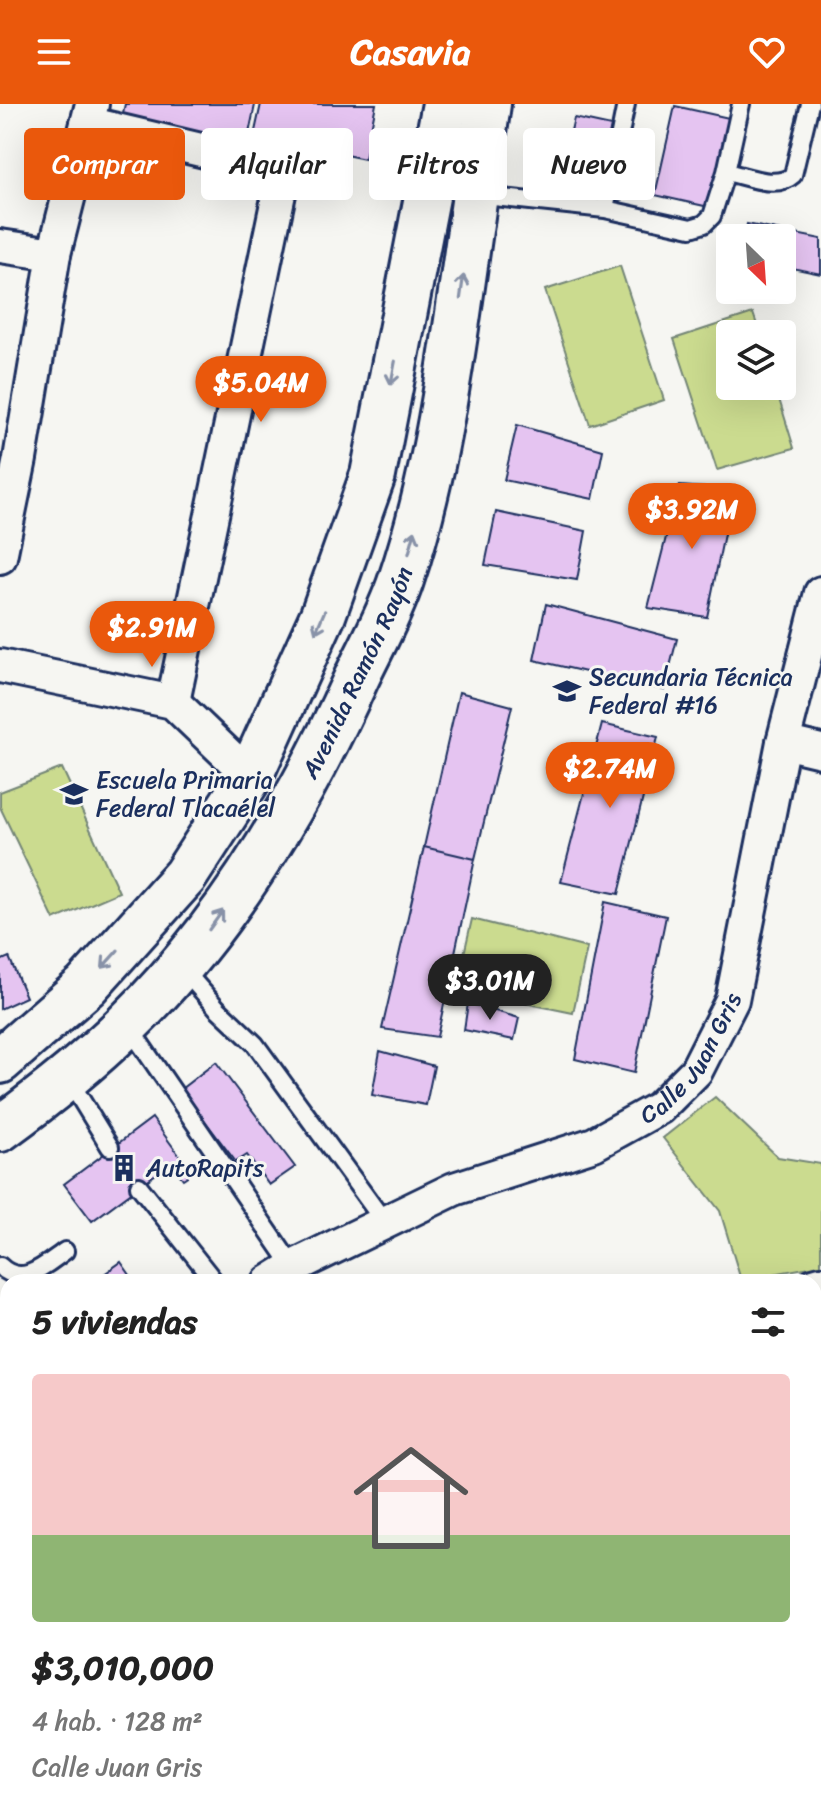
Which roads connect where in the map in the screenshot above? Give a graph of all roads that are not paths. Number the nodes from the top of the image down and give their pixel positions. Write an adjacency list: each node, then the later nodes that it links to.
1 (445, 104): 7 (main road)
2 (488, 104): 8 (main road, Avenida Ramón Rayón)
3 (626, 104): 13 (lane)
4 (741, 104): 9 (lane)
5 (810, 104): 9 (lane)
6 (89, 114): 15 (street); 20 (street)
7 (440, 128)
8 (485, 128)
9 (726, 172): 13 (lane)
10 (507, 198): 13 (lane)
11 (426, 200): 23 (main road, one-way to 23)
12 (474, 200): 24 (main road, Avenida Ramón Rayón, one-way to 12)
13 (605, 209)
14 (0, 246): 15 (street)
15 (54, 254): 16 (street)
16 (10, 457): 17 (street)
17 (0, 557)
18 (821, 593): 21 (street, Calle Juan Gris)
19 (0, 666): 20 (street)
20 (173, 702): 23 (street)
21 (783, 742): 22 (street); 31 (street, Calle Juan Gris)
22 (821, 751)
23 (250, 776): 26 (main road, one-way to 26)
24 (179, 965): 25 (main road, Avenida Ramón Rayón); 31 (lane)
25 (127, 1024): 27 (main road, Avenida Ramón Rayón); 35 (lane)
26 (0, 1061)
27 (67, 1078): 28 (main road, Avenida Ramón Rayón); 29 (lane)
28 (0, 1129)
29 (110, 1147)
30 (139, 1186): 34 (lane)
31 (385, 1223): 36 (street, Calle Juan Gris)
32 (65, 1251): 33 (lane)
33 (32, 1274)
34 (209, 1274)
35 (280, 1274)
36 (283, 1274)

